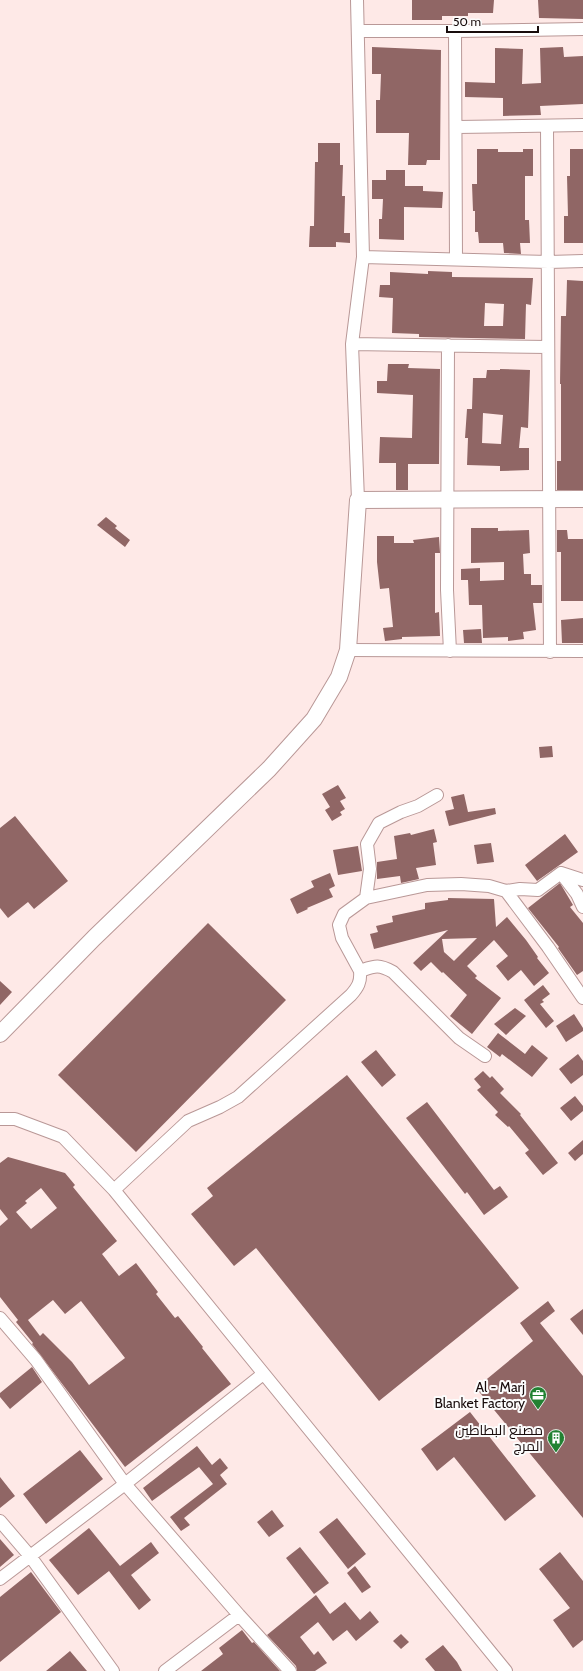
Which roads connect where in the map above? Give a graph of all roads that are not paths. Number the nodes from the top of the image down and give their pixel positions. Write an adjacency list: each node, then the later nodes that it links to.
1 (357, 0): 3 (street)
2 (583, 29): 4 (street)
3 (358, 31): 4 (street); 8 (street)
4 (455, 31): 7 (street)
5 (583, 125): 6 (street)
6 (547, 126): 7 (street); 11 (street)
7 (456, 127): 9 (street)
8 (363, 257): 9 (street); 12 (street)
9 (456, 258): 11 (street)
10 (583, 261): 11 (street)
11 (548, 262): 14 (street)
12 (352, 344): 13 (street); 17 (street)
13 (448, 345): 14 (street); 18 (street)
14 (548, 347): 15 (street)
15 (548, 499): 16 (street); 18 (street); 22 (street)
16 (583, 499)
17 (358, 500): 18 (street); 19 (street)
18 (447, 500): 20 (street)
19 (348, 650): 20 (street); 31 (street)
20 (450, 651): 22 (street)
21 (583, 651): 22 (street)
22 (550, 652)
23 (437, 795): 27 (street)
24 (561, 873): 25 (street); 26 (street); 28 (street)
25 (583, 880)
26 (506, 891): 27 (street); 30 (street)
27 (366, 898): 29 (street)
28 (583, 907)
29 (360, 971): 32 (street); 34 (street)
30 (583, 998)
31 (0, 1034)
32 (485, 1056)
33 (0, 1119): 34 (street)
34 (114, 1190): 36 (street)
35 (0, 1318): 37 (street)
36 (263, 1374): 37 (street); 45 (street)
37 (125, 1484): 39 (street); 41 (street)
38 (0, 1521): 39 (street)
39 (30, 1556): 40 (street); 42 (street)
40 (0, 1579)
41 (238, 1615): 43 (street); 44 (street)
42 (113, 1671)
43 (165, 1671)
44 (290, 1671)
45 (506, 1671)

